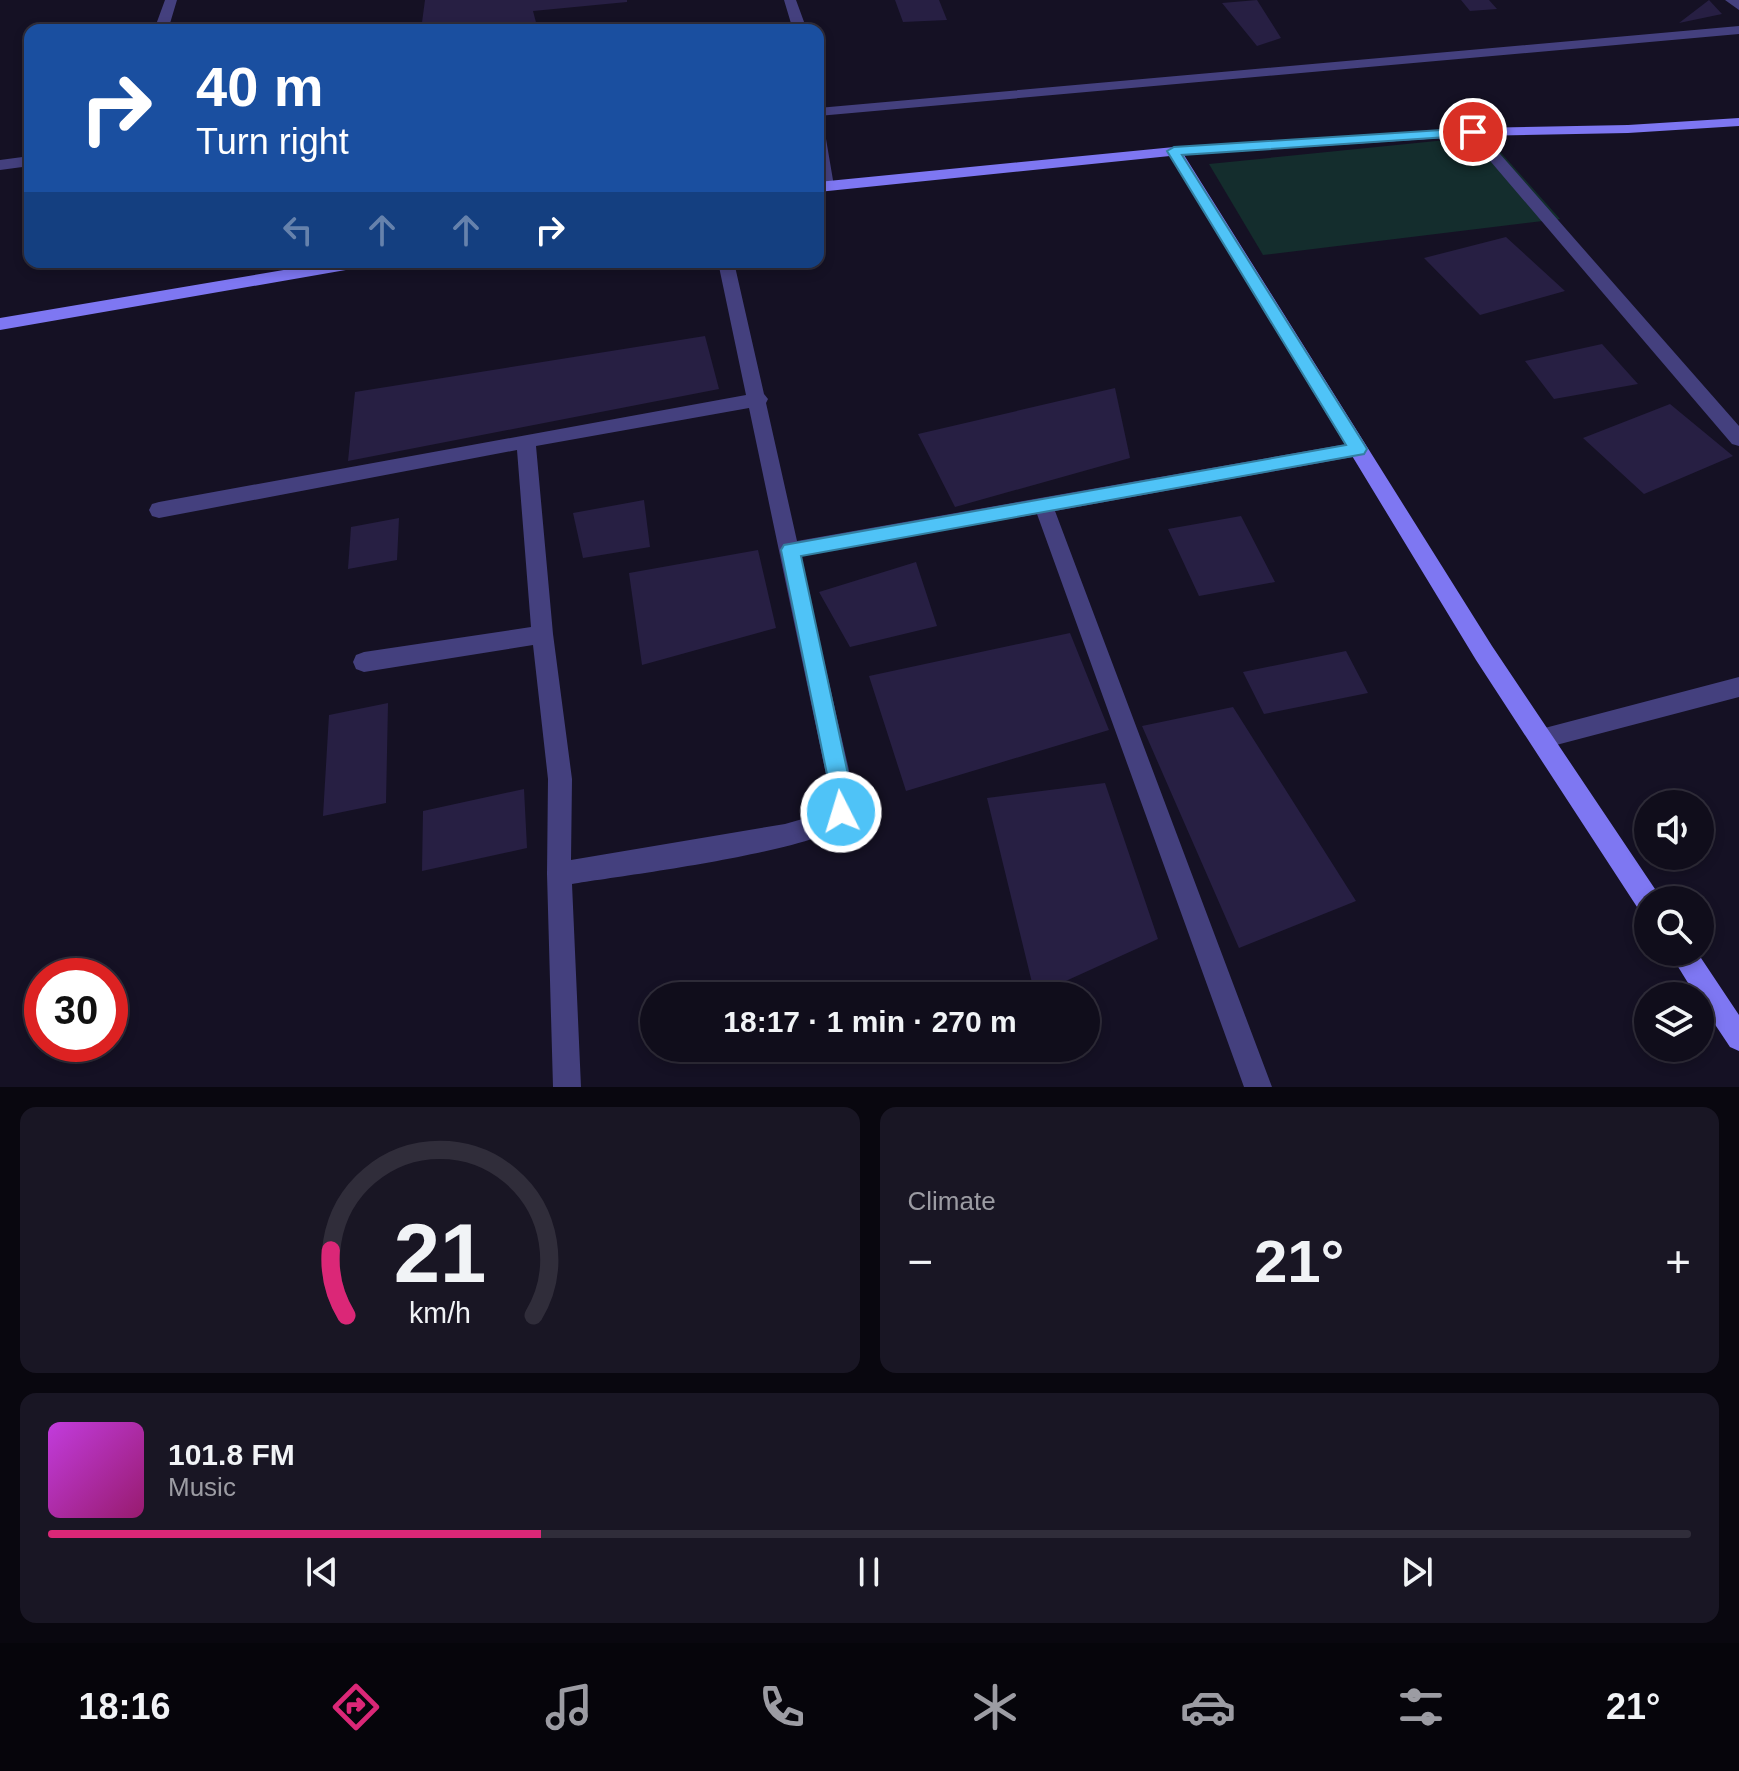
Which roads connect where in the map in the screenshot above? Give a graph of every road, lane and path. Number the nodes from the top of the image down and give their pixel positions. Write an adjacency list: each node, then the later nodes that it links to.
1 (171, 0): 5 (street)
2 (790, 0): 6 (street)
3 (1731, 0): 4 (street)
4 (1739, 6)
5 (163, 24)
6 (798, 24)
7 (1739, 30): 8 (street)
8 (824, 111)
9 (1739, 122): 10 (street)
10 (1473, 132): 11 (street); 19 (street)
11 (1174, 151): 14 (street); 21 (street)
12 (24, 162): 13 (street)
13 (0, 165)
14 (824, 186)
15 (328, 268): 17 (street)
16 (727, 268): 18 (street)
17 (0, 324)
18 (759, 399): 20 (street); 24 (street)
19 (1739, 439)
20 (526, 441): 23 (street); 25 (street)
21 (1358, 449): 22 (street); 28 (street)
22 (1043, 505): 24 (street); 34 (street)
23 (159, 510)
24 (790, 550): 29 (street)
25 (542, 634): 26 (street); 29 (street)
26 (364, 662)
27 (1739, 687): 28 (street)
28 (1541, 739): 30 (street)
29 (559, 874): 33 (street)
30 (1638, 886)
31 (1691, 966): 32 (street)
32 (1739, 1038)
33 (567, 1087)
34 (1258, 1087)

